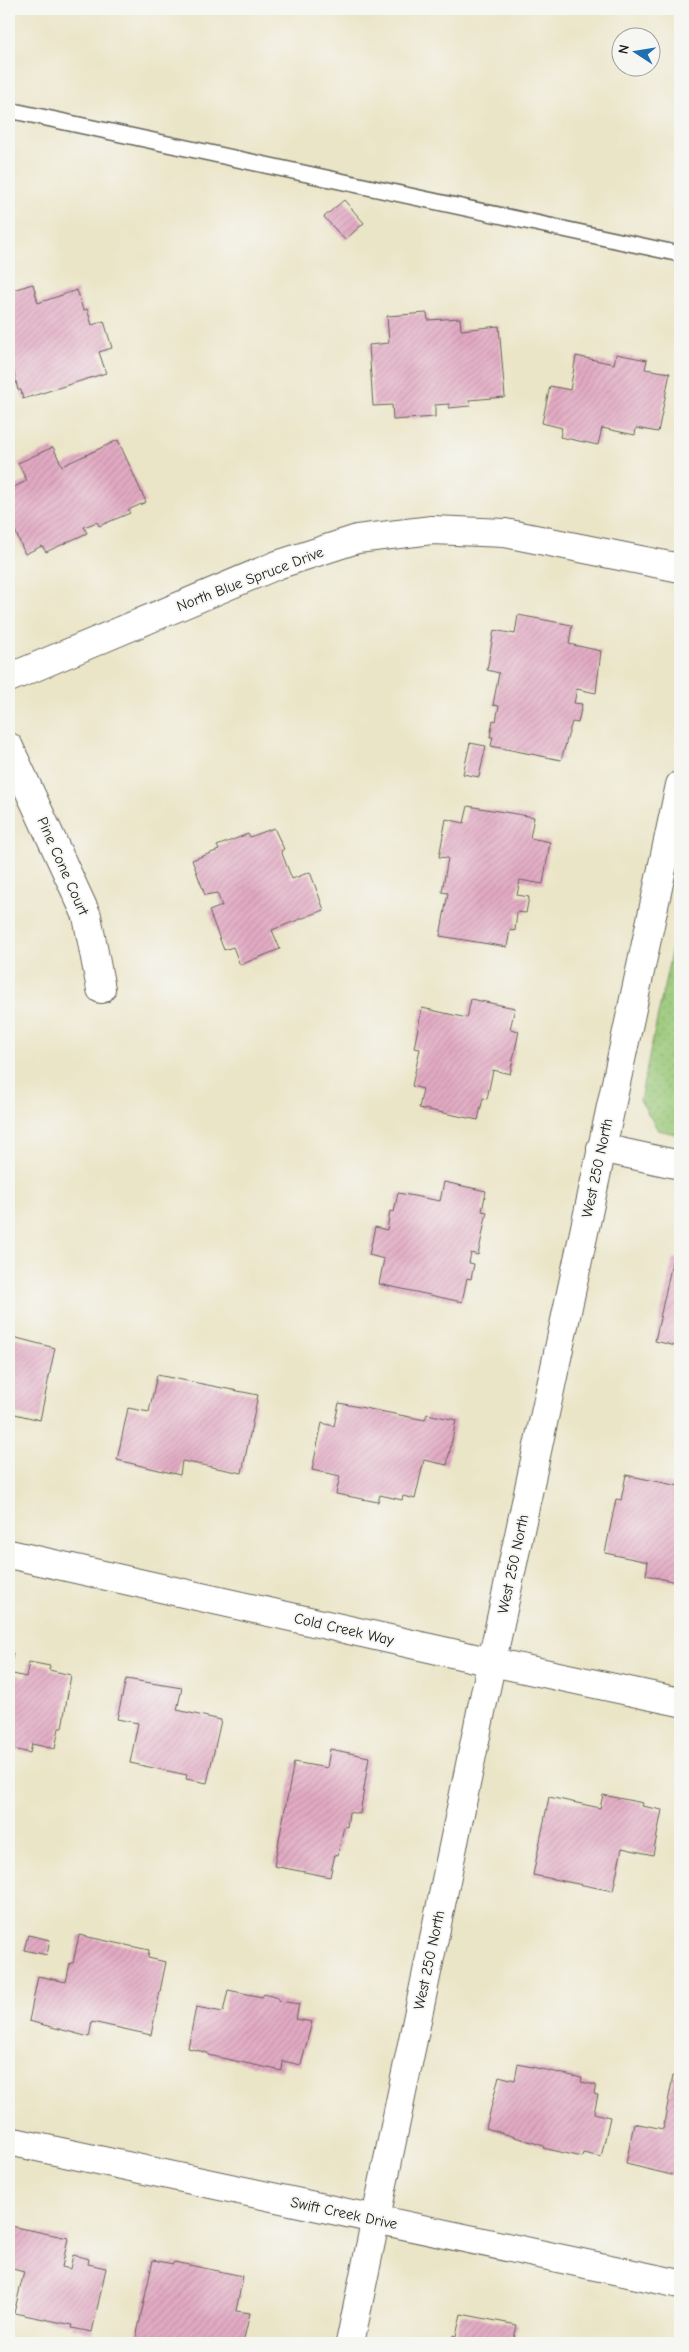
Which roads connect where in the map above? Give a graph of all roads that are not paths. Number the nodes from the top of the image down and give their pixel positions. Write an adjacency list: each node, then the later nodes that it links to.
1 (9, 110): 2 (lane)
2 (680, 254)
3 (680, 568): 4 (street, North Blue Spruce Drive)
4 (9, 678)
5 (9, 747): 7 (street, Pine Cone Court)
6 (680, 785): 8 (street, West 250 North)
7 (101, 990)
8 (601, 1148): 9 (street); 11 (street, West 250 North)
9 (680, 1164)
10 (9, 1554): 11 (street, Cold Creek Way)
11 (492, 1662): 12 (street, Cold Creek Way); 14 (street, West 250 North)
12 (680, 1702)
13 (9, 2141): 14 (street, Swift Creek Drive)
14 (376, 2220): 15 (street, Swift Creek Drive); 16 (street, West 250 North)
15 (680, 2284)
16 (350, 2343)

